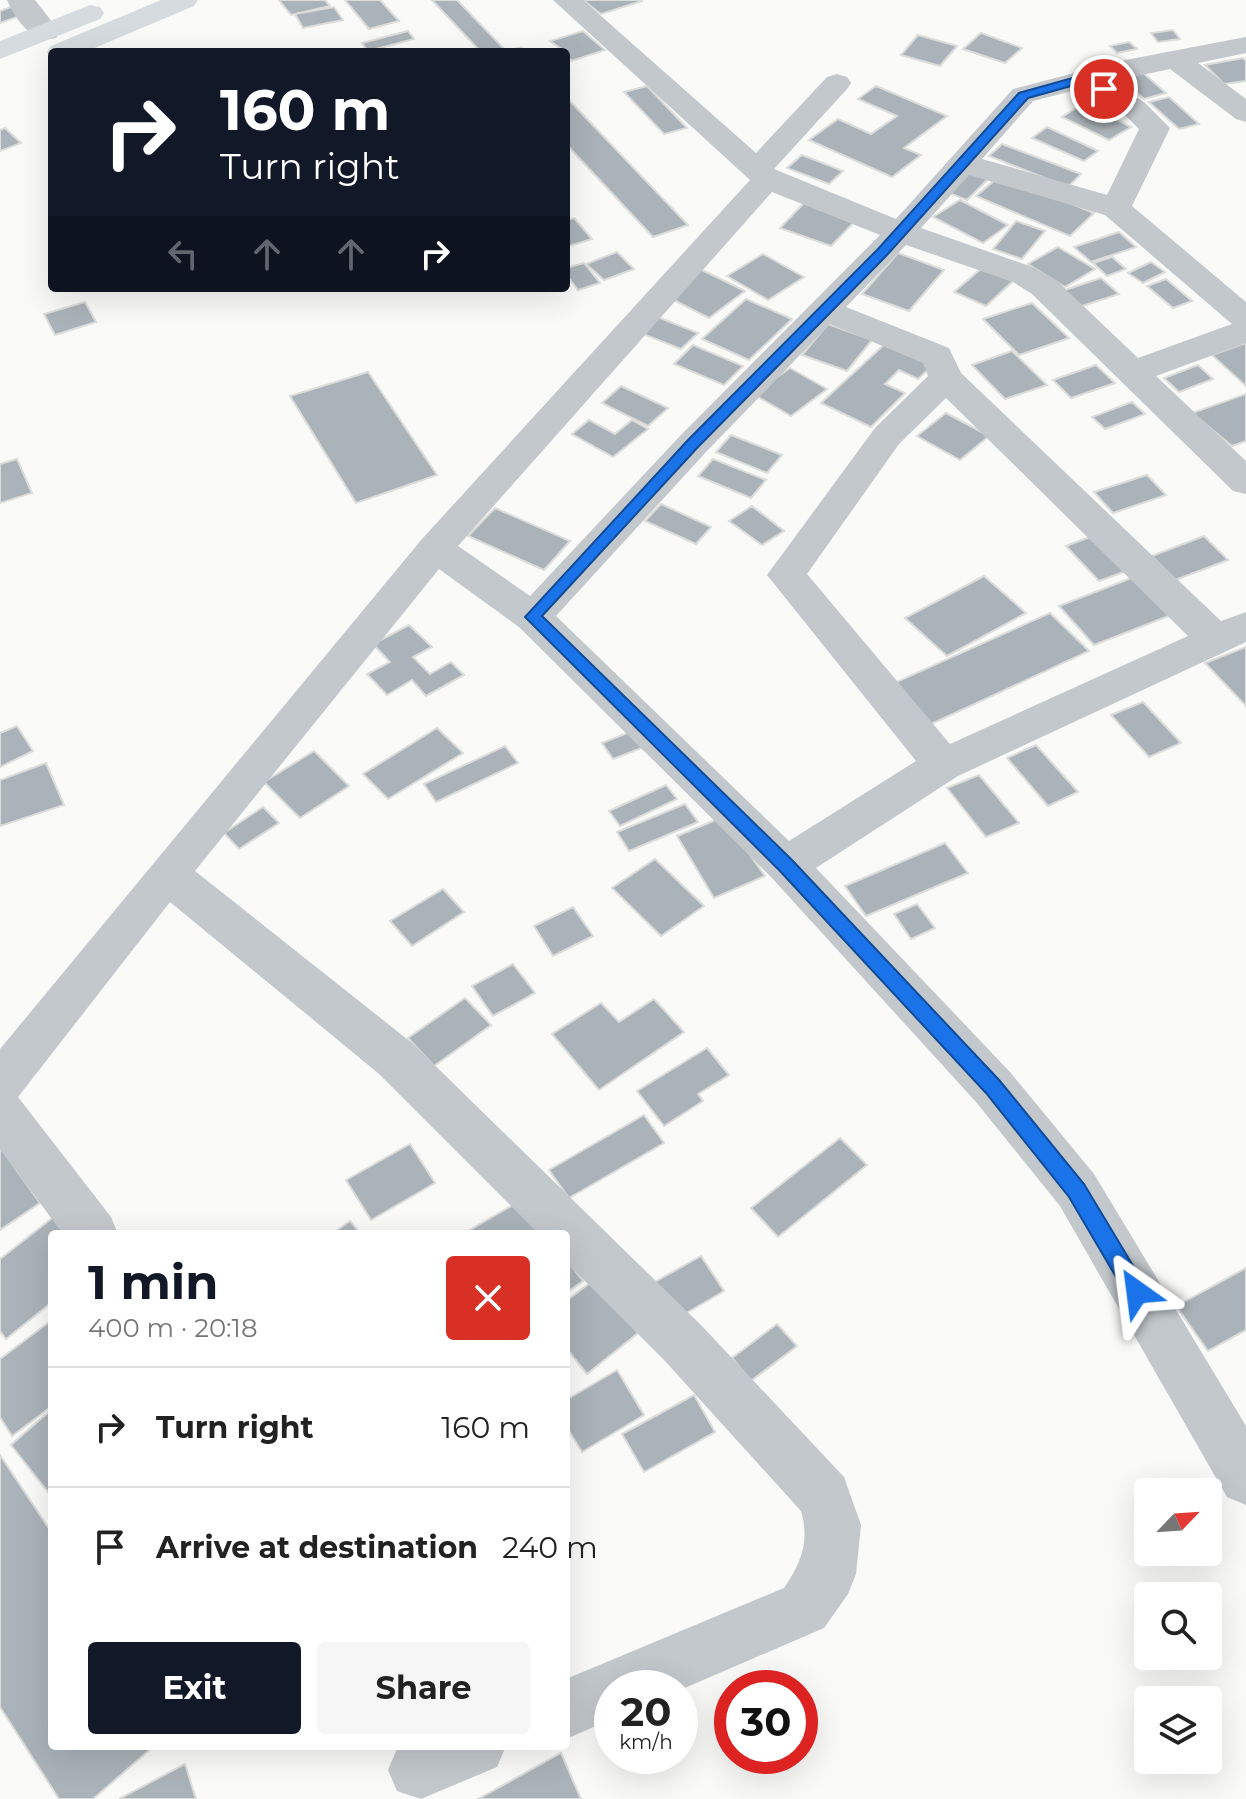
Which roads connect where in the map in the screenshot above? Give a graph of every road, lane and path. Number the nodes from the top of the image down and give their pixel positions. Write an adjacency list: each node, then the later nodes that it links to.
1 (21, 0): 6 (street)
2 (122, 0): 6 (main road)
3 (184, 0): 6 (main road)
4 (567, 0): 15 (street)
5 (1246, 45): 9 (street)
6 (53, 46): 8 (main road)
7 (48, 49): 10 (main road)
8 (0, 51)
9 (1175, 59): 11 (street); 13 (street)
10 (0, 78)
11 (1083, 79): 14 (street); 16 (street)
12 (837, 83): 15 (street)
13 (1246, 113)
14 (962, 163): 16 (street); 17 (street)
15 (761, 175): 17 (street); 24 (street)
16 (1116, 208): 19 (street)
17 (901, 232): 18 (street); 21 (street)
18 (827, 311): 22 (street); 25 (street)
19 (1246, 319)
20 (1246, 331): 21 (street)
21 (1133, 372): 23 (street)
22 (946, 378): 26 (street); 27 (street)
23 (1246, 482)
24 (435, 548): 25 (street); 29 (street)
25 (533, 617): 28 (street)
26 (1231, 633): 27 (street)
27 (943, 765): 28 (street)
28 (786, 865): 35 (street)
29 (167, 874): 30 (street); 33 (street)
30 (0, 1084)
31 (0, 1111): 32 (street)
32 (90, 1230)
33 (569, 1230)
34 (570, 1231): 36 (street)
35 (1246, 1478)
36 (659, 1670)
37 (594, 1697): 38 (street)
38 (570, 1707)
39 (467, 1750): 40 (street)
40 (418, 1772)

